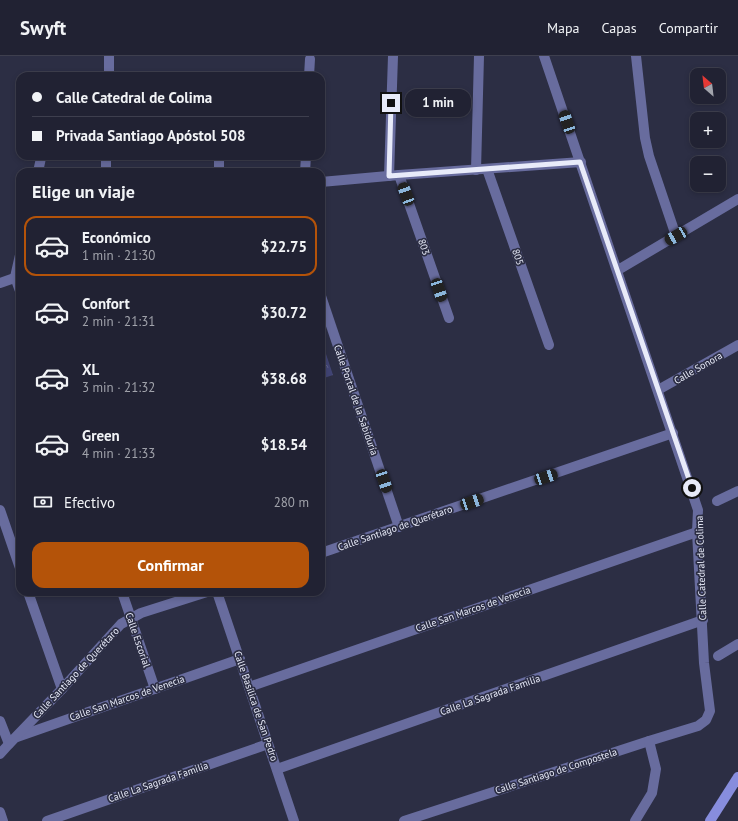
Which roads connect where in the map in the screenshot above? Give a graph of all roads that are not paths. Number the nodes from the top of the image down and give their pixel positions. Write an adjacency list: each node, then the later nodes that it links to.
1 (109, 56): 7 (street)
2 (393, 56): 12 (street)
3 (479, 56): 11 (street)
4 (544, 56): 9 (street, Calle Catedral de Colima)
5 (636, 56): 15 (street)
6 (310, 59): 8 (street)
7 (109, 72)
8 (310, 72)
9 (580, 162): 10 (street); 16 (street, Calle Catedral de Colima)
10 (487, 169): 11 (street); 21 (street, 805)
11 (476, 170): 12 (street)
12 (394, 176): 13 (street); 20 (street, 803)
13 (325, 182)
14 (738, 199): 15 (street)
15 (676, 236): 16 (street)
16 (618, 270): 23 (street, Calle Catedral de Colima)
17 (16, 278): 18 (street)
18 (0, 283)
19 (325, 308): 28 (street, Calle Portal de la Sabiduría)
20 (449, 318)
21 (549, 345)
22 (738, 345): 23 (street, Calle Sonora)
23 (658, 390): 24 (street, Calle Catedral de Colima)
24 (673, 433): 28 (street, Calle Santiago de Querétaro); 29 (street, Calle Catedral de Colima)
25 (738, 491): 26 (street)
26 (717, 502)
27 (0, 510): 31 (street)
28 (399, 527): 30 (street, Calle Santiago de Querétaro)
29 (697, 532): 37 (street, Calle Catedral de Colima); 41 (street, Calle San Marcos de Venecia)
30 (325, 552)
31 (16, 556)
32 (29, 596): 42 (street)
33 (123, 596): 36 (street, Calle Escorial)
34 (195, 596): 36 (street, Calle Santiago de Querétaro)
35 (218, 596): 40 (street, Calle Basílica de San Pedro)
36 (131, 618): 42 (street, Calle Santiago de Querétaro); 43 (street, Calle Escorial)
37 (703, 620): 44 (street, Calle Catedral de Colima); 50 (street, Calle La Sagrada Familia)
38 (738, 644): 39 (street)
39 (718, 656)
40 (240, 659): 41 (street, Calle Basílica de San Pedro); 43 (street, Calle San Marcos de Venecia)
41 (249, 687): 48 (street, Calle Basílica de San Pedro)
42 (62, 689): 47 (street, Calle Santiago de Querétaro)
43 (155, 689): 47 (street, Calle San Marcos de Venecia)
44 (706, 720): 46 (street, Calle Santiago de Compostela)
45 (0, 721): 47 (street)
46 (649, 740): 56 (street, Calle Santiago de Compostela); 57 (street)
47 (12, 741): 49 (street, Calle Santiago de Querétaro)
48 (268, 744): 50 (street, Calle Basílica de San Pedro); 54 (street, Calle La Sagrada Familia)
49 (0, 754)
50 (278, 769): 55 (street, Calle Basílica de San Pedro)
51 (738, 778): 58 (main road)
52 (0, 812): 53 (street)
53 (3, 821)
54 (47, 821)
55 (294, 821)
56 (404, 821)
57 (636, 821)
58 (710, 821)

